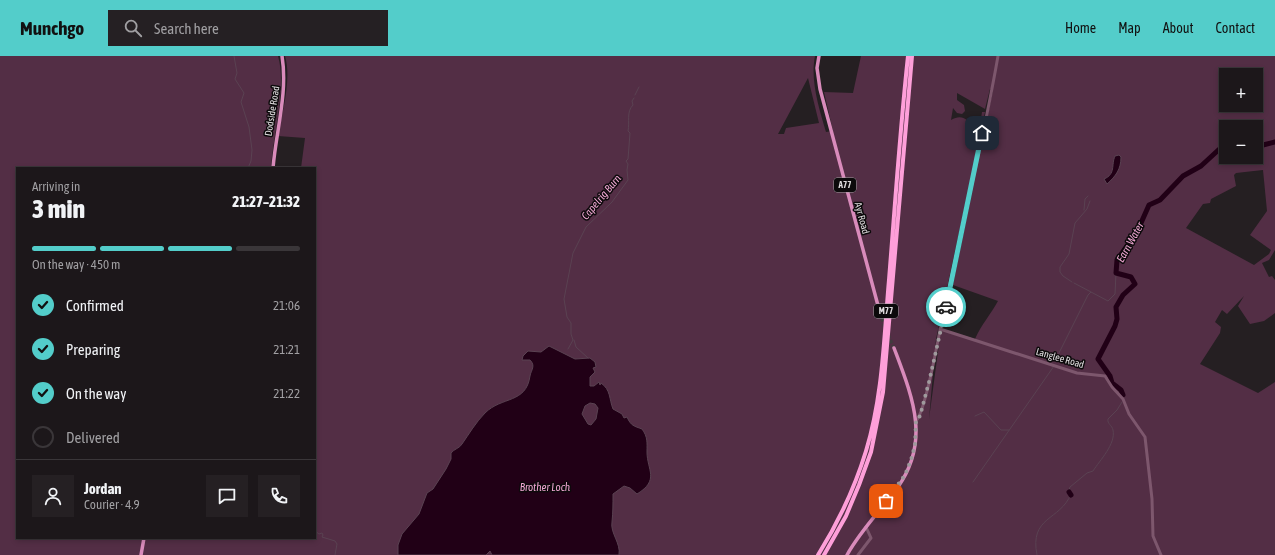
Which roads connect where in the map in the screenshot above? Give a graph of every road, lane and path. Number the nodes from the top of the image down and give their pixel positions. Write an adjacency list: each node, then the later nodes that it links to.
1 (282, 56): 6 (main road, Dodside Road)
2 (820, 56): 7 (main road, Ayr Road / A77)
3 (908, 56): 14 (highway, M77)
4 (912, 56): 15 (highway, M77)
5 (998, 56): 8 (street)
6 (273, 167)
7 (880, 313)
8 (940, 329): 10 (street); 18 (street, Langlee Road)
9 (894, 348): 10 (main road)
10 (916, 421): 11 (main road)
11 (866, 527): 16 (main road); 17 (street)
12 (144, 539): 13 (main road)
13 (141, 555)
14 (818, 555)
15 (824, 555)
16 (847, 555)
17 (858, 555)
18 (1160, 555)

